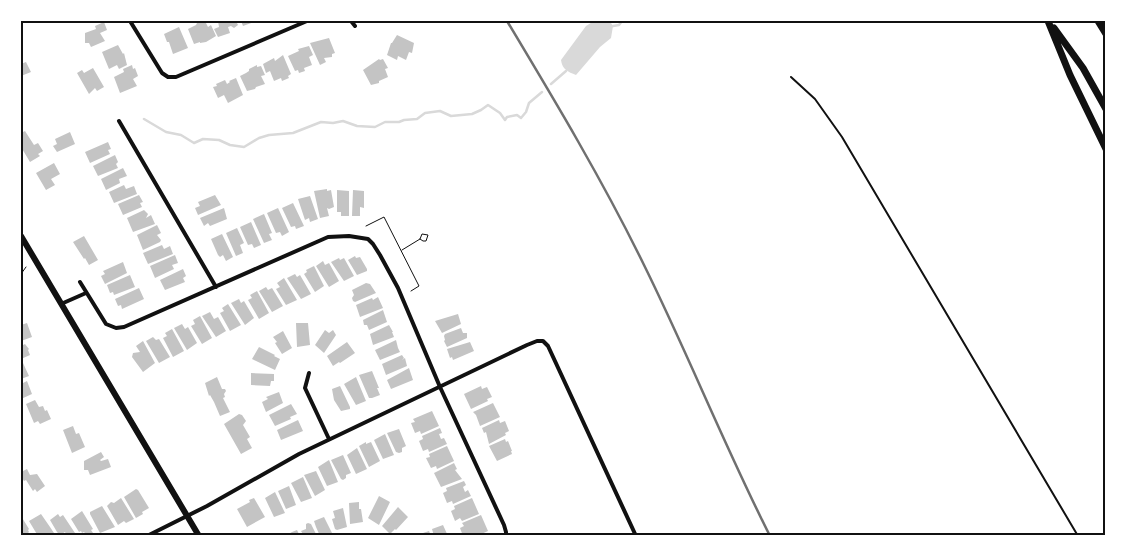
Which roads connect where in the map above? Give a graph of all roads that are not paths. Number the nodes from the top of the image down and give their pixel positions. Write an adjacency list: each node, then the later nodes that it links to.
1 (130, 21): 2 (street)
2 (308, 21)
3 (352, 21): 6 (street)
4 (1049, 21): 9 (highway); 11 (highway)
5 (1098, 21): 7 (highway)
6 (355, 26)
7 (1106, 34)
8 (791, 77): 25 (lane)
9 (1106, 109)
10 (118, 121): 14 (street)
11 (1106, 149)
12 (21, 236): 16 (main road)
13 (80, 282): 15 (street)
14 (216, 287): 15 (street); 18 (street)
15 (86, 293): 16 (street)
16 (61, 304): 20 (main road)
17 (309, 373): 19 (street)
18 (440, 387): 19 (street); 23 (street); 24 (street)
19 (329, 439): 20 (street)
20 (188, 516): 21 (street); 22 (main road)
21 (147, 536)
22 (199, 536)
23 (506, 536)
24 (636, 536)
25 (1078, 536)

